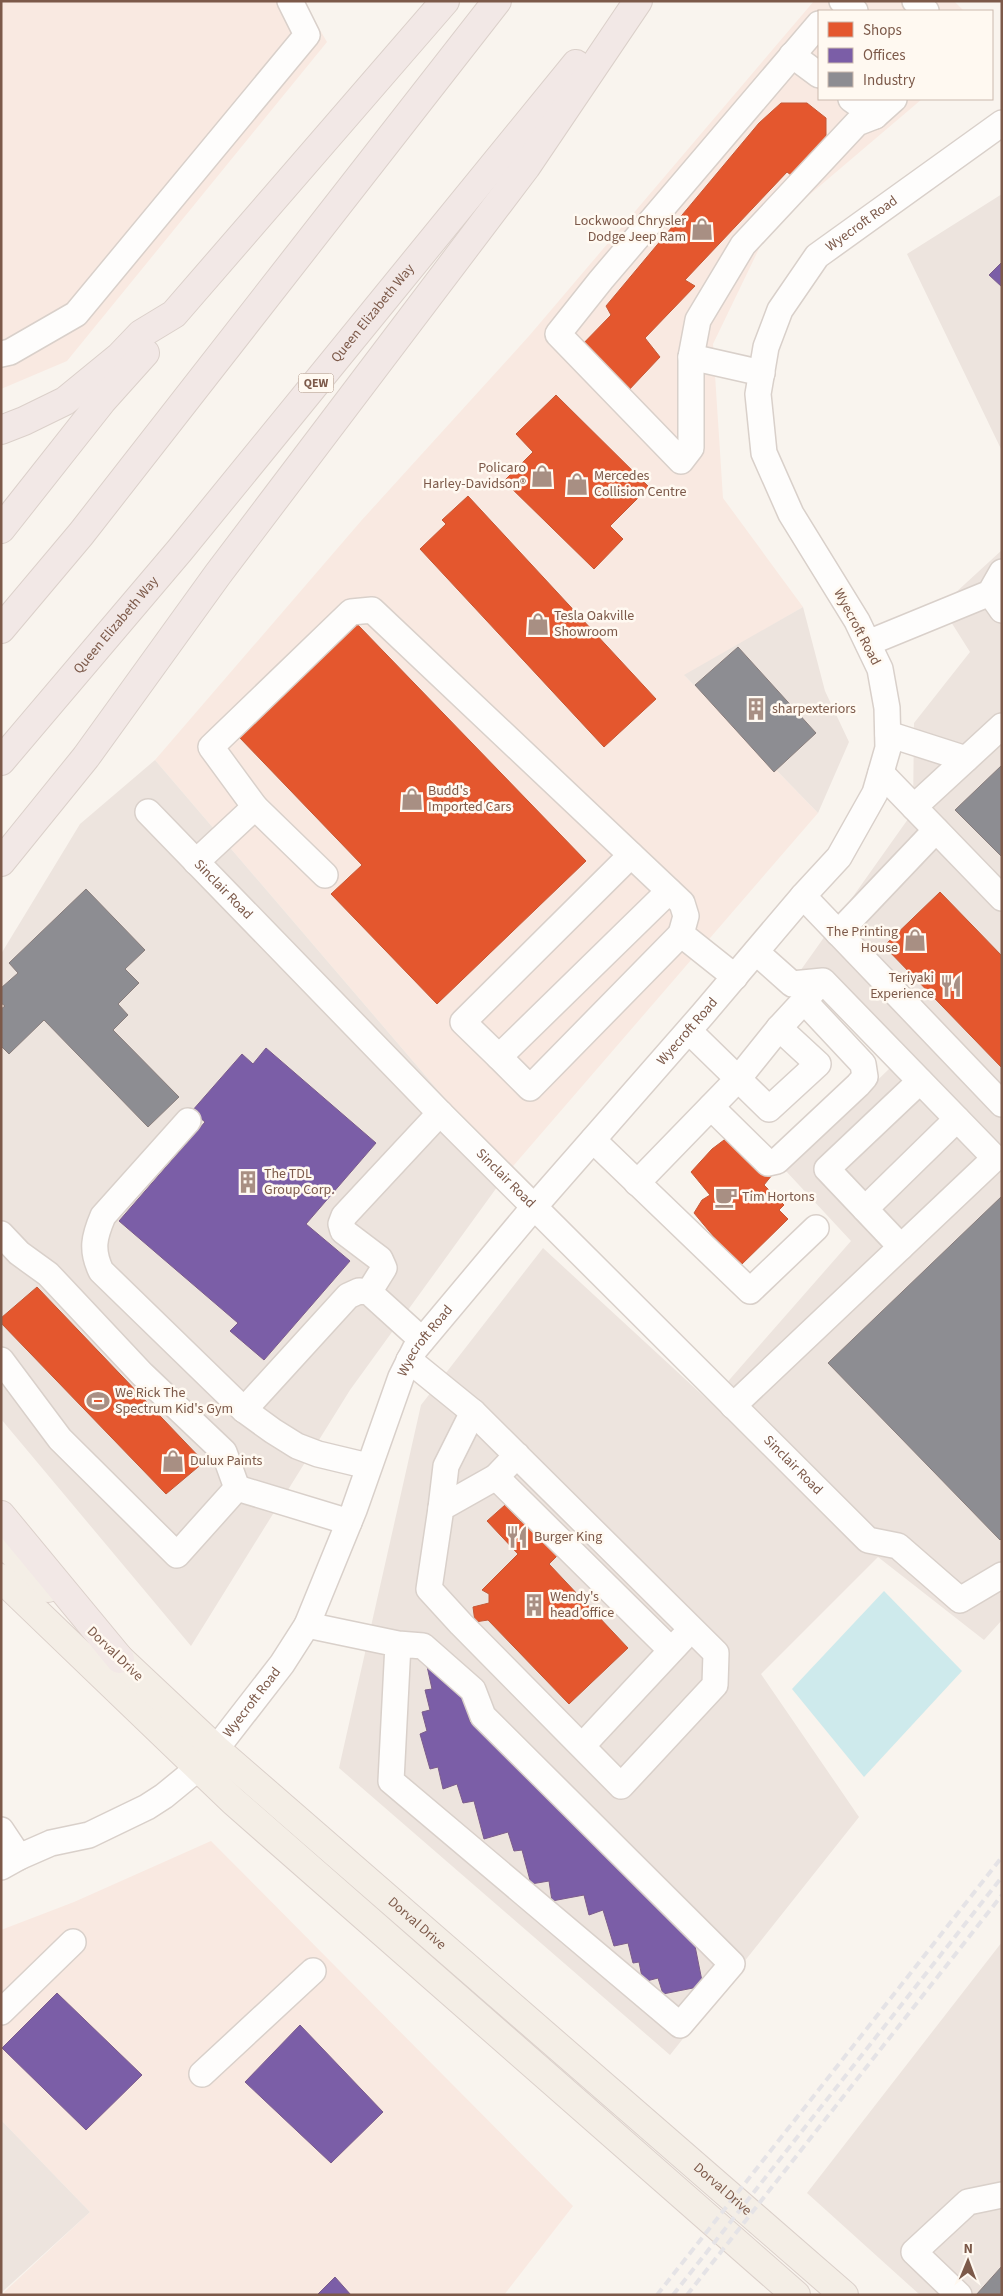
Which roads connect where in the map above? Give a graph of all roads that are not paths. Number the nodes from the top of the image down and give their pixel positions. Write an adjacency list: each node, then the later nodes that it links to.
1 (290, 1): 18 (street)
2 (445, 1): 17 (highway)
3 (497, 1): 24 (highway)
4 (628, 1): 29 (highway, Queen Elizabeth Way / QEW)
5 (638, 1): 36 (highway)
6 (842, 1): 8 (street)
7 (915, 1): 9 (street)
8 (855, 10)
9 (925, 10)
10 (817, 31): 11 (street)
11 (792, 55): 12 (street); 19 (street)
12 (818, 74)
13 (853, 100): 15 (street)
14 (893, 100): 15 (street)
15 (875, 116): 19 (street)
16 (1002, 122): 20 (street, Wyecroft Road)
17 (174, 314): 21 (highway); 22 (highway)
18 (1, 354)
19 (691, 357): 20 (street)
20 (762, 373): 25 (street, Wyecroft Road)
21 (1, 430)
22 (1, 529)
23 (998, 592): 25 (street)
24 (1, 629)
25 (868, 643): 27 (street, Wyecroft Road)
26 (1002, 726): 28 (street)
27 (888, 734): 28 (street); 30 (street, Wyecroft Road)
28 (966, 759): 32 (street)
29 (1, 761)
30 (881, 773): 32 (street); 40 (street, Wyecroft Road)
31 (255, 807): 35 (street); 37 (street); 38 (street)
32 (914, 807): 34 (street)
33 (148, 812): 37 (street, Sinclair Road)
34 (936, 830): 41 (street); 42 (street)
35 (630, 855): 39 (street); 50 (street)
36 (1, 862)
37 (196, 862): 55 (street, Sinclair Road)
38 (325, 875)
39 (669, 891): 43 (street); 50 (street)
40 (803, 896): 42 (street); 44 (street, Wyecroft Road)
41 (1002, 898)
42 (838, 933): 53 (street)
43 (681, 934): 45 (street); 50 (street)
44 (756, 952): 45 (street, Wyecroft Road); 46 (street)
45 (735, 977): 49 (street, Wyecroft Road)
46 (823, 981): 47 (street); 52 (street)
47 (804, 1001): 48 (street); 54 (street)
48 (779, 1028): 51 (street); 51 (street)
49 (689, 1031): 51 (street); 58 (street, Wyecroft Road)
50 (499, 1057)
51 (738, 1079): 54 (street)
52 (920, 1081): 56 (street); 62 (street)
53 (1002, 1104)
54 (711, 1107): 60 (street)
55 (440, 1113): 61 (street, Sinclair Road); 66 (street)
56 (957, 1119): 59 (street); 62 (street)
57 (188, 1120): 70 (street)
58 (593, 1140): 60 (street); 61 (street, Wyecroft Road)
59 (998, 1160): 65 (street)
60 (638, 1183): 63 (street)
61 (534, 1207): 67 (street, Wyecroft Road); 69 (street, Sinclair Road)
62 (865, 1209): 65 (street)
63 (816, 1228)
64 (1, 1234): 75 (street)
65 (901, 1247): 69 (street)
66 (369, 1292): 67 (street); 70 (street)
67 (416, 1350): 71 (street); 73 (street, Wyecroft Road)
68 (1, 1360): 75 (street)
69 (733, 1406): 80 (street, Sinclair Road)
70 (244, 1410): 73 (street)
71 (473, 1412): 72 (street); 76 (street)
72 (517, 1455): 74 (street); 83 (street)
73 (368, 1466): 78 (street, Wyecroft Road)
74 (496, 1477): 76 (street); 85 (street)
75 (237, 1488): 78 (street)
76 (441, 1508): 87 (street)
77 (1, 1515): 86 (highway)
78 (350, 1522): 82 (street, Wyecroft Road)
79 (1, 1541): 86 (main road, Dorval Drive)
80 (1002, 1575)
81 (1, 1578): 89 (main road, Dorval Drive)
82 (307, 1625): 84 (street); 88 (street, Wyecroft Road)
83 (692, 1629): 85 (street); 87 (street)
84 (398, 1644): 84 (street)
85 (671, 1650): 87 (street)
86 (120, 1659): 88 (main road, Dorval Drive)
87 (583, 1745)
88 (216, 1749): 89 (street, Wyecroft Road); 98 (main road, Dorval Drive)
89 (197, 1768): 91 (street, Wyecroft Road); 97 (main road, Dorval Drive)
90 (1, 1830): 91 (street)
91 (10, 1862)
92 (73, 1942): 94 (street)
93 (313, 1971): 95 (street)
94 (1, 2012)
95 (202, 2074)
96 (1002, 2195): 99 (street)
97 (796, 2295)
98 (844, 2295)
99 (959, 2295)

